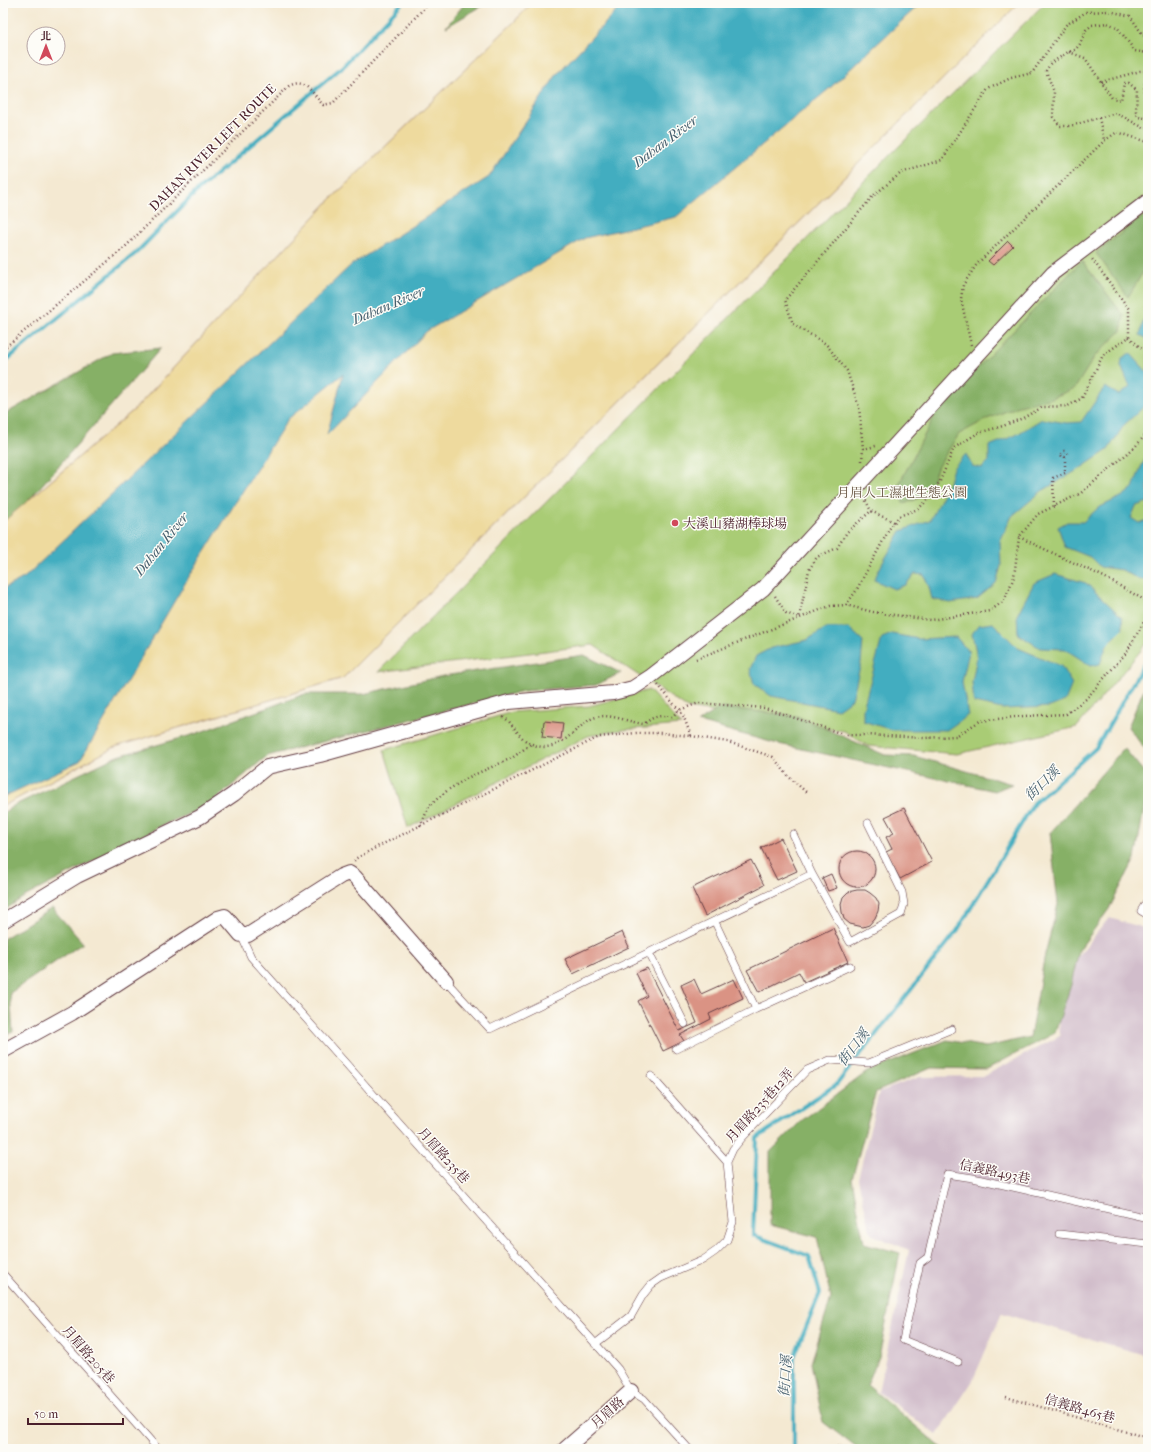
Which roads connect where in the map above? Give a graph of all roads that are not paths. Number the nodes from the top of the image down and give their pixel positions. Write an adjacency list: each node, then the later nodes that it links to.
1 (1148, 201): 7 (street)
2 (868, 823): 4 (lane)
3 (793, 834): 4 (lane)
4 (812, 874): 8 (lane)
5 (1148, 899): 6 (lane)
6 (1148, 915)
7 (3, 921)
8 (715, 922): 10 (lane); 13 (lane)
9 (241, 935): 12 (street); 17 (street); 24 (lane, 月眉路235巷)
10 (649, 953): 12 (lane); 14 (lane)
11 (850, 966): 13 (lane)
12 (446, 981)
13 (756, 1010): 16 (lane)
14 (684, 1024)
15 (952, 1029): 19 (lane, 月眉路235巷12弄)
16 (676, 1049)
17 (3, 1051)
18 (651, 1076): 19 (lane)
19 (727, 1162): 24 (lane, 月眉路235巷12弄)
20 (1148, 1218): 25 (lane, 信義路493巷)
21 (1059, 1234): 22 (lane)
22 (1148, 1244)
23 (3, 1274): 27 (lane, 月眉路205巷)
24 (595, 1344): 26 (lane, 月眉路235巷)
25 (958, 1362)
26 (631, 1390): 28 (street, 月眉路); 29 (lane)
27 (158, 1449)
28 (565, 1449)
29 (689, 1449)

